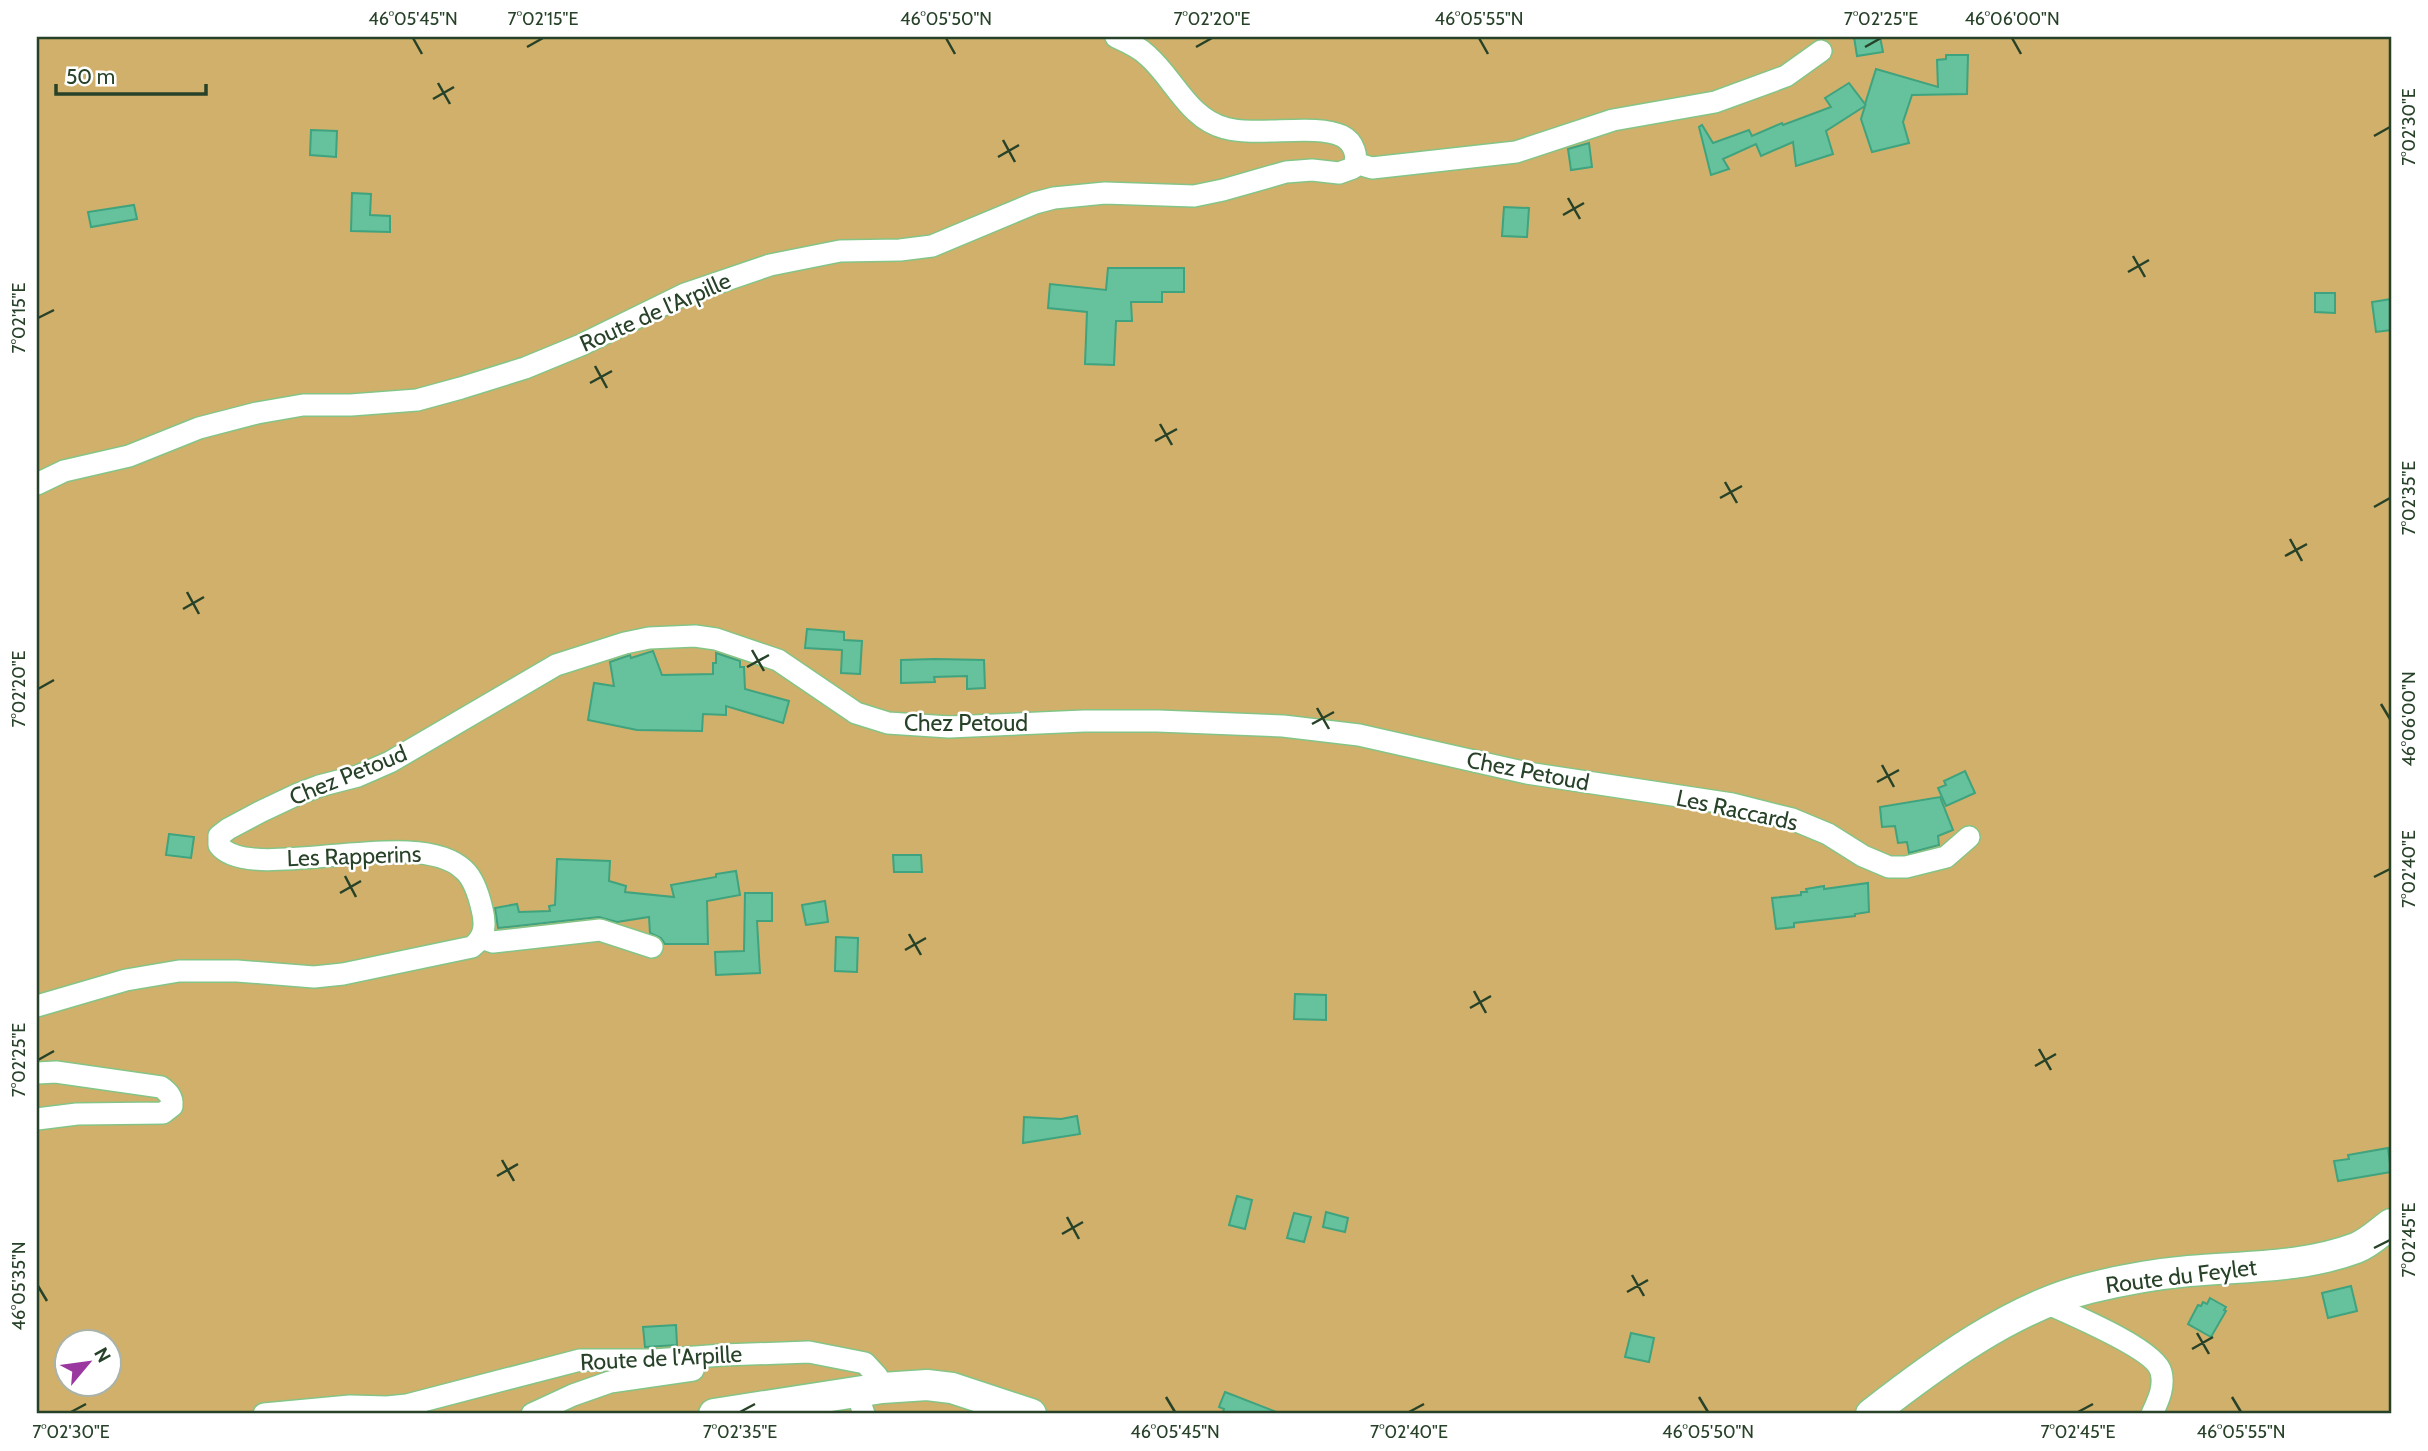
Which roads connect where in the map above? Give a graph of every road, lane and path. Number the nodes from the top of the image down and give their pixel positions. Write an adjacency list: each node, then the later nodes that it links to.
1 (1116, 37): 3 (street)
2 (1821, 51): 3 (street)
3 (1356, 163): 4 (street, Route de l'Arpille)
4 (37, 484)
5 (1653, 792): 6 (street, Les Raccards); 7 (street, Chez Petoud)
6 (1969, 837)
7 (218, 840): 8 (street, Les Rapperins)
8 (481, 938): 9 (street); 10 (street)
9 (652, 947)
10 (37, 1006)
11 (37, 1073): 12 (street)
12 (37, 1119)
13 (2391, 1224): 14 (street, Route du Feylet)
14 (2044, 1301): 21 (street, Route du Feylet); 22 (street)
15 (723, 1354): 16 (street, Route de l'Arpille); 17 (street, Route de l'Arpille); 18 (street)
16 (868, 1398): 19 (street); 20 (street)
17 (264, 1414)
18 (532, 1414)
19 (714, 1414)
20 (1031, 1414)
21 (1871, 1414)
22 (2152, 1414)

